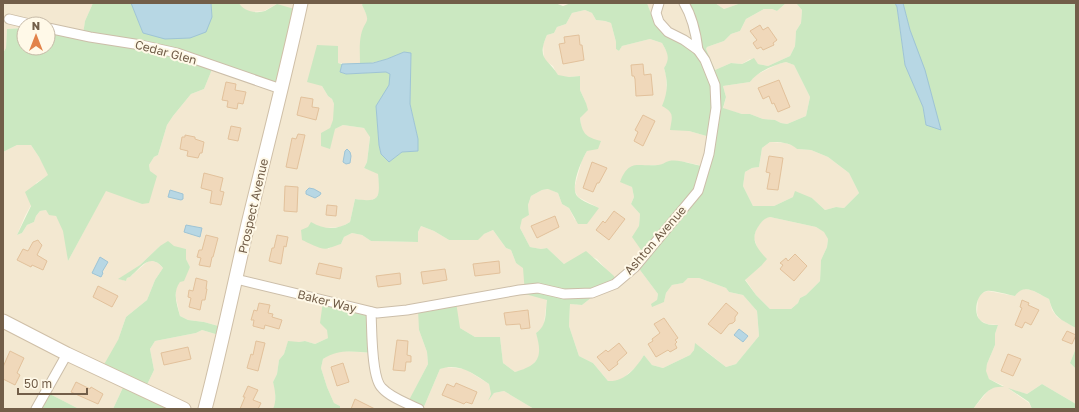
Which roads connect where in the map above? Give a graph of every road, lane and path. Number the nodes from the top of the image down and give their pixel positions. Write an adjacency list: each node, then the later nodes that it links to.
1 (301, 3): 8 (street, Prospect Avenue)
2 (659, 3): 7 (street, Ashton Avenue)
3 (684, 3): 7 (street, Ashton Avenue)
4 (9, 19): 5 (street)
5 (16, 21)
6 (56, 30): 8 (street, Cedar Glen)
7 (698, 50): 10 (street, Ashton Avenue)
8 (281, 88): 9 (street, Prospect Avenue)
9 (236, 279): 10 (street, Baker Way); 15 (street, Prospect Avenue)
10 (371, 312): 16 (street, Baker Way)
11 (3, 321): 12 (street)
12 (67, 354): 13 (street); 14 (street)
13 (36, 409)
14 (184, 409)
15 (205, 409)
16 (419, 409)

